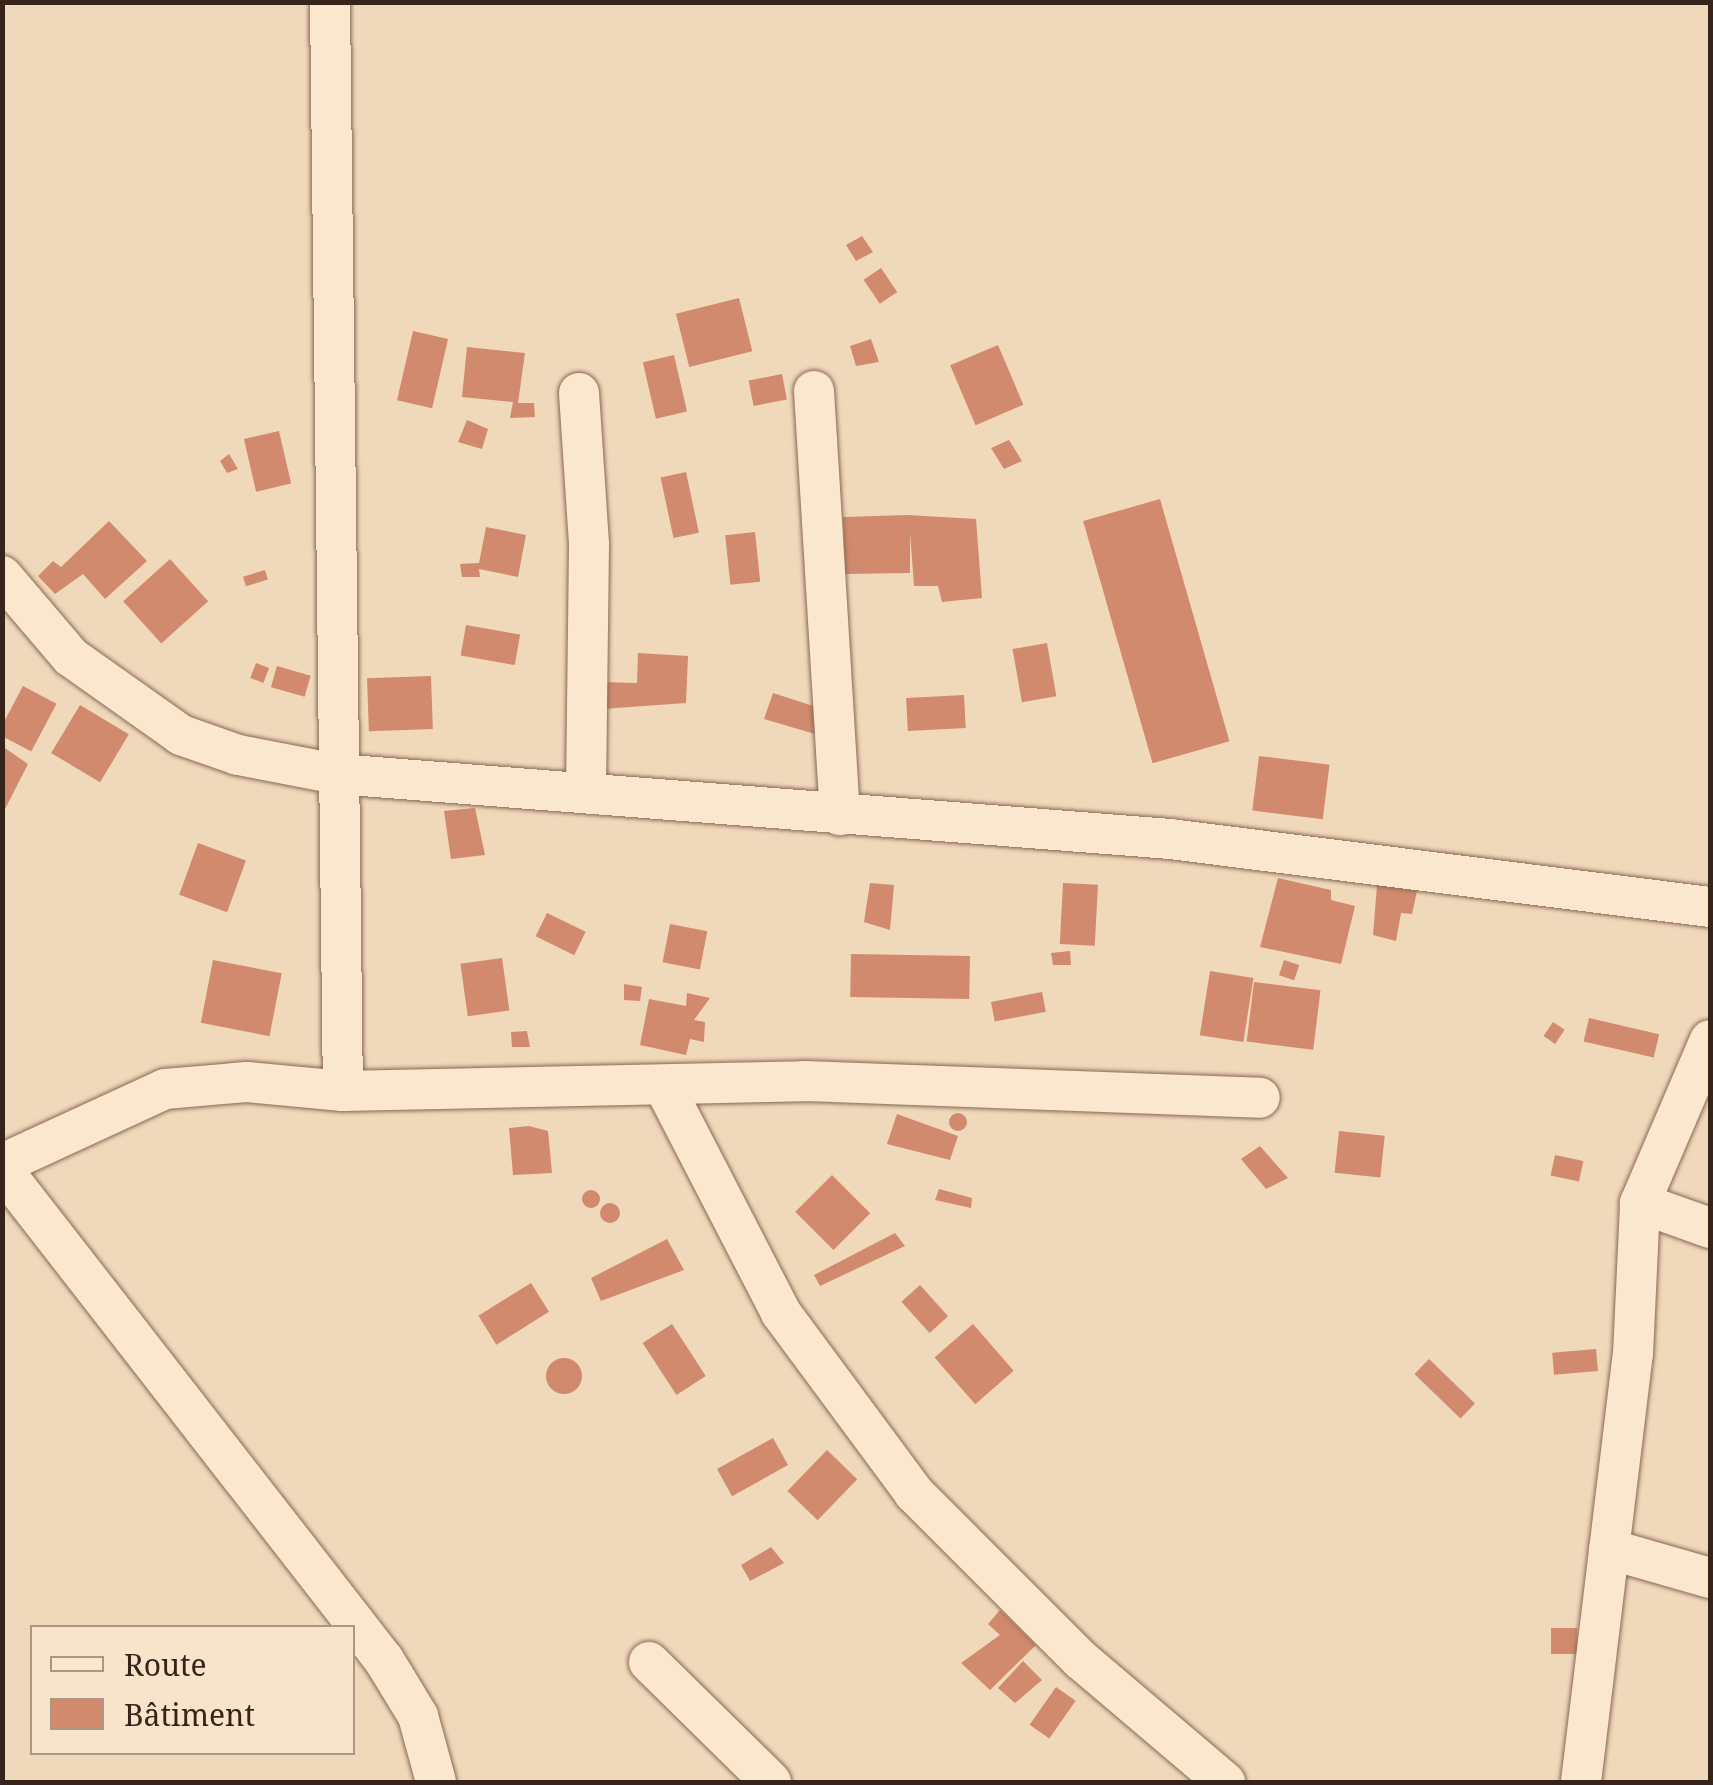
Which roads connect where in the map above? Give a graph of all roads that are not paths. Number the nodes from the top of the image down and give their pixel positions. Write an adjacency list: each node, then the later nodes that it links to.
1 (330, 2): 5 (street)
2 (814, 390): 7 (street)
3 (579, 393): 6 (street)
4 (2, 576): 5 (street)
5 (336, 774): 6 (street); 11 (street)
6 (586, 790): 7 (street)
7 (840, 815): 8 (street)
8 (1710, 907)
9 (1710, 1040): 14 (street)
10 (664, 1086): 11 (street); 12 (street); 21 (street)
11 (342, 1091): 13 (street)
12 (1260, 1098)
13 (2, 1166): 19 (street)
14 (1640, 1203): 15 (street); 16 (street)
15 (1710, 1228)
16 (1609, 1549): 17 (street); 22 (street)
17 (1710, 1578)
18 (649, 1662): 20 (street)
19 (436, 1782)
20 (771, 1782)
21 (1225, 1782)
22 (1581, 1782): 23 (street)
23 (1590, 1782)

